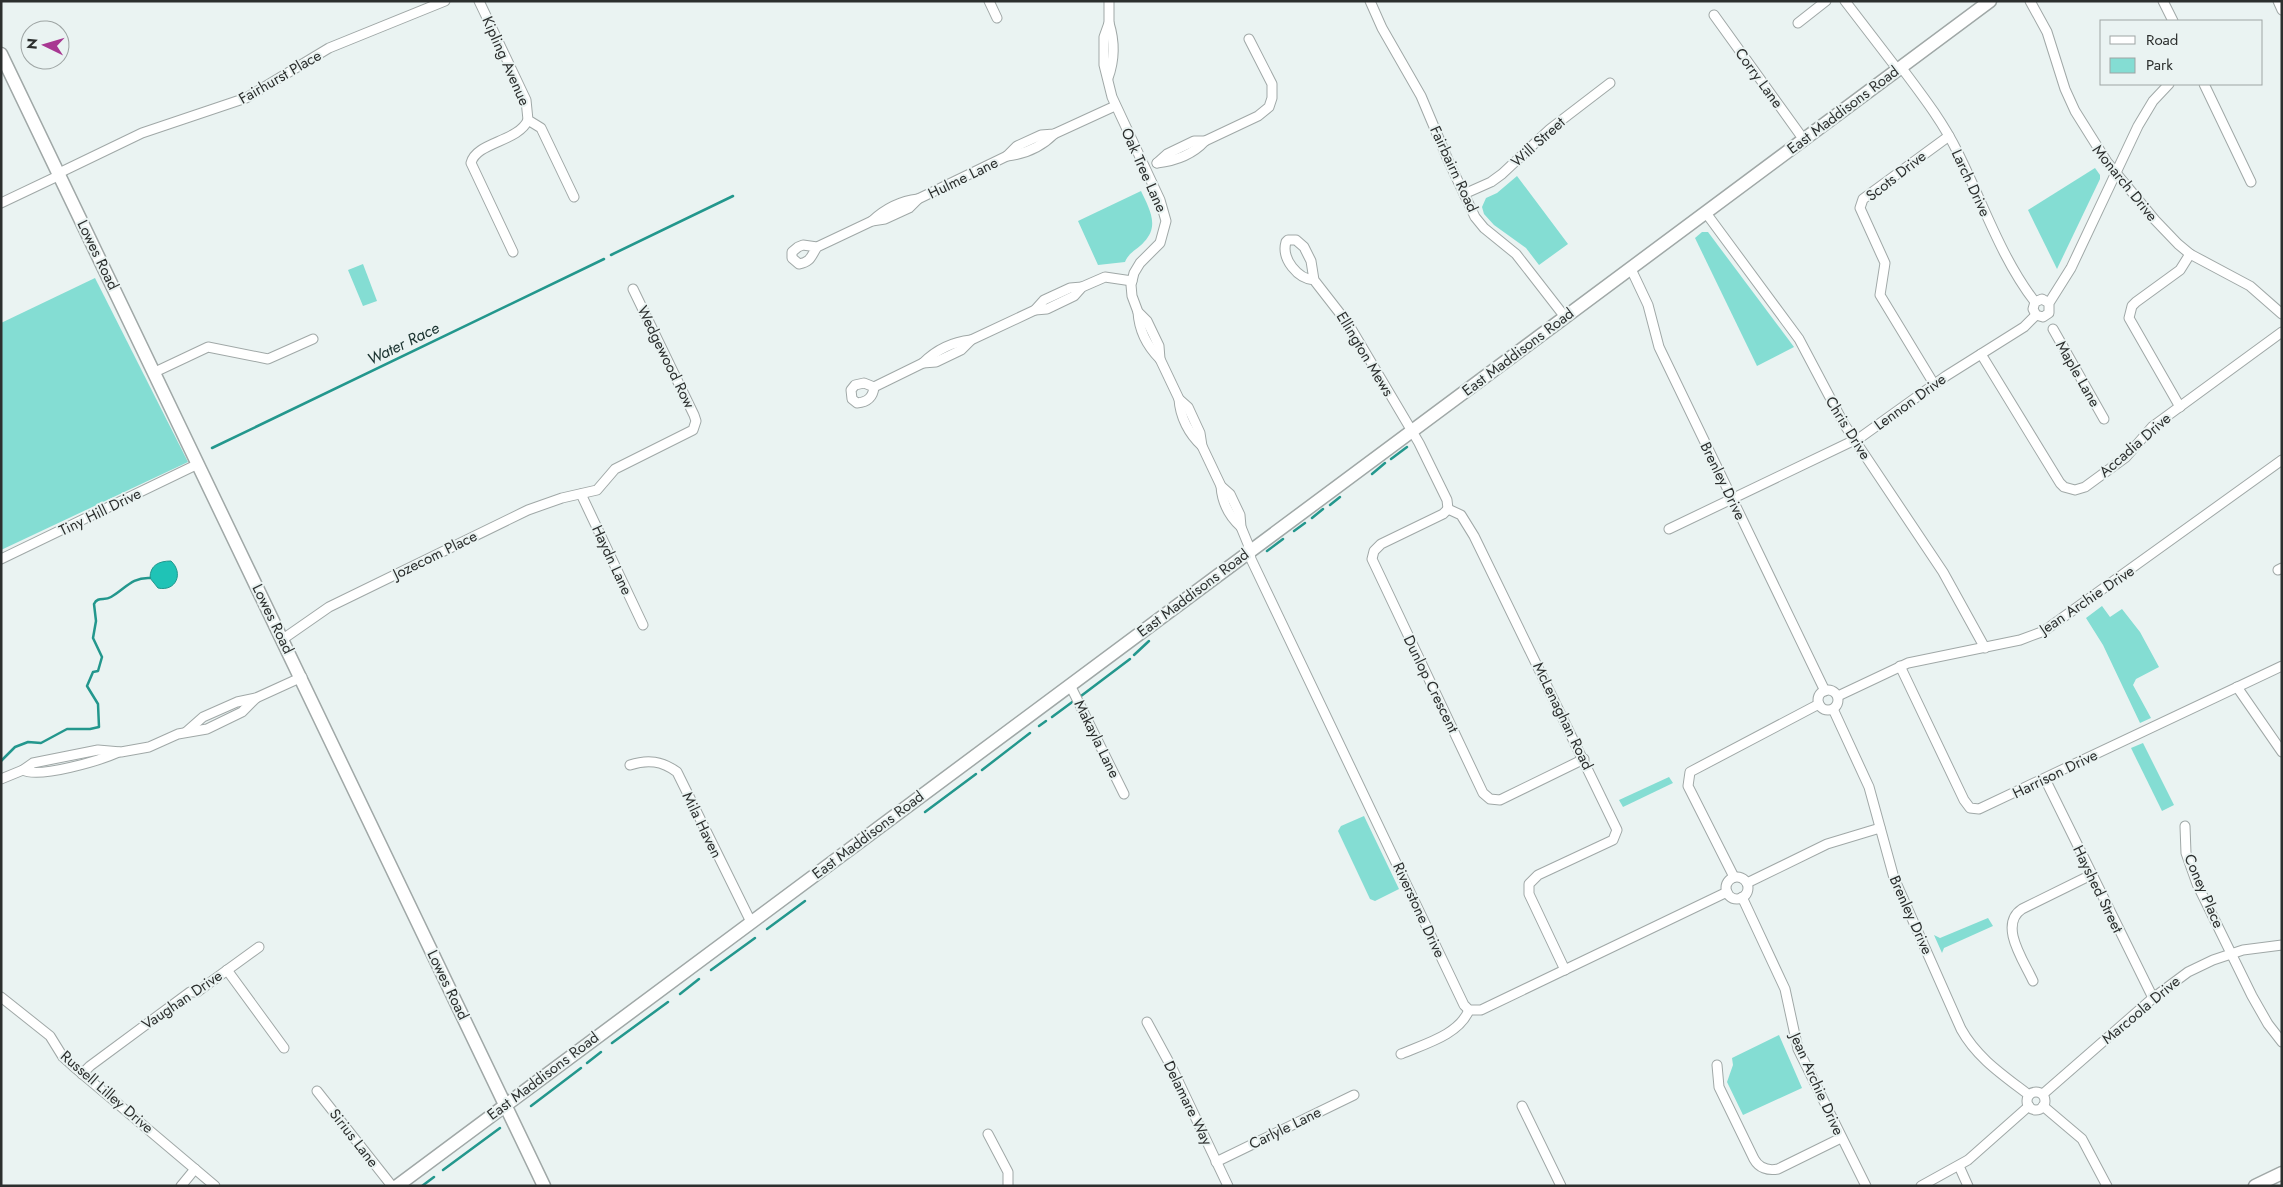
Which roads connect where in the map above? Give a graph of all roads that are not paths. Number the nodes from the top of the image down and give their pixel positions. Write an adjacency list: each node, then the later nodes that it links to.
1 (445, 1): 29 (street, Fairhurst Place)
2 (479, 1): 24 (street, Kipling Avenue)
3 (989, 1): 14 (street)
4 (1109, 1): 23 (street, Oak Tree Lane)
5 (1370, 1): 31 (street, Fairbairn Road)
6 (1826, 1): 16 (street)
7 (1845, 1): 19 (street, Larch Drive)
8 (1990, 1): 19 (street, East Maddisons Road)
9 (2030, 1): 28 (street, Monarch Drive)
10 (2163, 1): 15 (street)
11 (2278, 1): 12 (street)
12 (2282, 10)
13 (1714, 16): 26 (street, Corry Lane)
14 (997, 18)
15 (2172, 20)
16 (1798, 23)
17 (1248, 39): 27 (street)
18 (1, 54): 29 (street, Lowes Road)
19 (1899, 68): 25 (street, Larch Drive); 26 (street, East Maddisons Road)
20 (1610, 83): 31 (street, Will Street)
21 (2168, 85): 28 (street, Lennon Drive)
22 (2204, 85): 30 (street)
23 (1115, 106): 27 (street, Oak Tree Lane); 35 (street, Hulme Lane)
24 (528, 120): 32 (street, Kipling Avenue); 36 (street)
25 (1949, 136): 42 (street, Larch Drive); 52 (street, Scots Drive)
26 (1804, 140): 34 (street, East Maddisons Road)
27 (1145, 169): 40 (street, Oak Tree Lane)
28 (2116, 171): 37 (street, Monarch Drive); 43 (street, Lennon Drive)
29 (59, 174): 33 (street, Fairhurst Place); 51 (street, Lowes Road)
30 (2251, 182)
31 (1464, 194): 46 (street, Fairbairn Road)
32 (574, 197)
33 (1, 203)
34 (1706, 212): 38 (street, East Maddisons Road); 57 (street, Chris Drive)
35 (817, 247)
36 (512, 252)
37 (2190, 254): 44 (street, Monarch Drive); 54 (street)
38 (1630, 269): 46 (street, East Maddisons Road); 62 (street, Brenley Drive)
39 (1314, 280): 39 (street, Ellington Mews); 56 (street, Ellington Mews)
40 (1132, 281): 53 (street); 65 (street)
41 (633, 289): 60 (street, Wedgewood Row)
42 (2035, 302): 43 (street); 45 (street)
43 (2049, 303): 45 (street, Lennon Drive)
44 (2282, 314)
45 (2036, 315): 50 (street, Lennon Drive)
46 (1565, 317): 56 (street, East Maddisons Road)
47 (2053, 329): 55 (street, Maple Lane)
48 (2282, 332): 54 (street, Accadia Drive)
49 (313, 338): 51 (street)
50 (1981, 354): 52 (street, Lennon Drive); 54 (street, Accadia Drive)
51 (155, 372): 59 (street, Lowes Road)
52 (1934, 384): 57 (street, Lennon Drive)
53 (874, 387)
54 (2180, 407)
55 (2104, 419)
56 (1412, 430): 63 (street); 65 (street, East Maddisons Road)
57 (1854, 440): 62 (street, Lennon Drive); 69 (street, Chris Drive)
58 (2282, 460): 69 (street, Jean Archie Drive)
59 (198, 464): 66 (street, Tiny Hill Drive); 68 (street, Lowes Road)
60 (597, 490): 61 (street, Jozecom Place)
61 (581, 494): 67 (street, Haydn Lane); 68 (street, Jozecom Place)
62 (1731, 499): 64 (street, Lennon Drive); 75 (street, Brenley Drive)
63 (1448, 509): 80 (street, McLenaghan Road); 80 (street, Dunlop Crescent)
64 (1669, 529)
65 (1250, 551): 73 (street, East Maddisons Road); 101 (street, Riverstone Drive)
66 (1, 559)
67 (643, 625)
68 (282, 639): 72 (street, Lowes Road)
69 (1985, 648): 70 (street, Jean Archie Drive)
70 (1900, 666): 76 (street, Jean Archie Drive); 82 (street, Harrison Drive)
71 (2282, 666): 74 (street, Harrison Drive)
72 (302, 677): 83 (street); 112 (street, Lowes Road)
73 (1070, 685): 84 (street, Makayla Lane); 92 (street, East Maddisons Road)
74 (2237, 687): 79 (street); 82 (street, Harrison Drive)
75 (1824, 691): 76 (street); 77 (street)
76 (1838, 696): 78 (street)
77 (1819, 704): 78 (street); 88 (street)
78 (1833, 709): 86 (street, Brenley Drive)
79 (2282, 752)
80 (1584, 759): 97 (street, McLenaghan Road)
81 (630, 765): 92 (street, Mila Haven)
82 (2045, 779): 87 (street, Hayshed Street)
83 (1, 780)
84 (1124, 794)
85 (2184, 826): 95 (street, Coney Place)
86 (1880, 828): 89 (street); 111 (street, Brenley Drive)
87 (2091, 875): 98 (street); 100 (street, Hayshed Street)
88 (1734, 877): 89 (street); 90 (street)
89 (1747, 883): 91 (street)
90 (1727, 892): 91 (street); 97 (street)
91 (1742, 897): 117 (street, Jean Archie Drive)
92 (751, 922): 112 (street, East Maddisons Road)
93 (2282, 945): 95 (street, Marcoola Drive)
94 (259, 947): 96 (street, Vaughan Drive)
95 (2231, 954): 100 (street, Marcoola Drive); 103 (street, Coney Place)
96 (227, 970): 104 (street); 107 (street, Vaughan Drive)
97 (1565, 970): 101 (street)
98 (2033, 981)
99 (1, 997): 107 (street, Russell Lilley Drive)
100 (2153, 998): 109 (street, Marcoola Drive)
101 (1469, 1010): 105 (street)
102 (1147, 1022): 118 (street, Delamare Way)
103 (2282, 1042)
104 (284, 1048)
105 (1401, 1054)
106 (1717, 1065): 117 (street)
107 (82, 1074): 120 (street, Russell Lilley Drive)
108 (317, 1091): 124 (street, Sirius Lane)
109 (2043, 1094): 111 (street); 115 (street)
110 (1354, 1095): 118 (street, Carlyle Lane)
111 (2029, 1095): 114 (street)
112 (505, 1104): 125 (street, East Maddisons Road); 126 (street, Lowes Road)
113 (1522, 1106): 129 (street)
114 (2029, 1106): 115 (street); 119 (street)
115 (2044, 1106): 133 (street)
116 (988, 1134): 127 (street)
117 (1841, 1138): 130 (street, Jean Archie Drive)
118 (1216, 1162): 128 (street, Delamare Way)
119 (1959, 1166): 131 (street); 132 (street)
120 (195, 1169): 122 (street); 123 (street, Russell Lilley Drive)
121 (2282, 1173): 134 (street)
122 (181, 1186)
123 (215, 1186)
124 (392, 1186)
125 (397, 1186)
126 (544, 1186)
127 (1008, 1186)
128 (1228, 1186)
129 (1560, 1186)
130 (1866, 1186)
131 (1921, 1186)
132 (1968, 1186)
133 (2107, 1186)
134 (2255, 1186)

